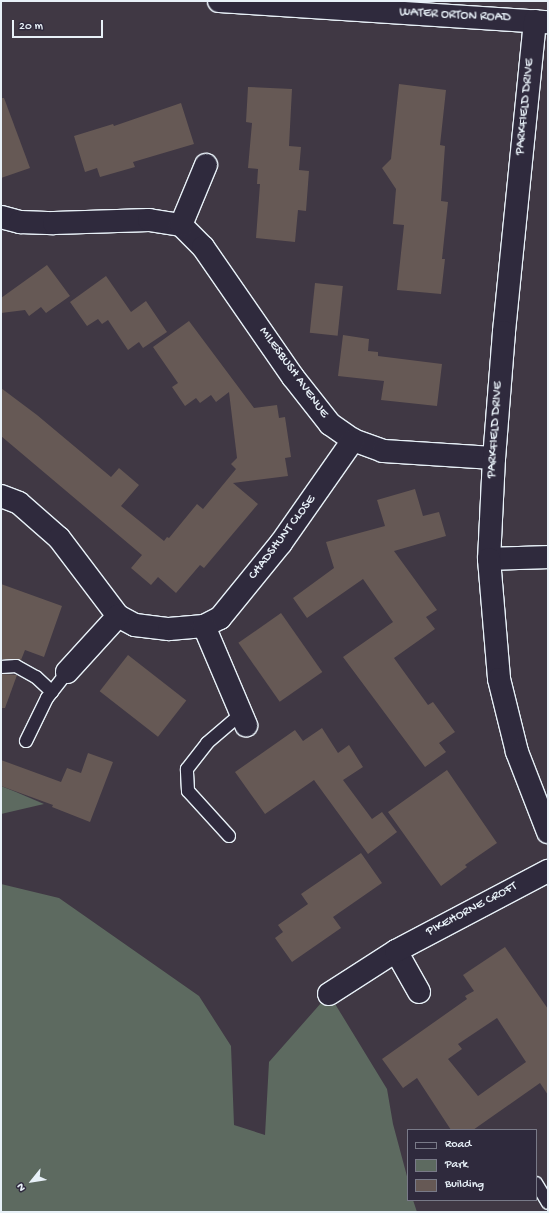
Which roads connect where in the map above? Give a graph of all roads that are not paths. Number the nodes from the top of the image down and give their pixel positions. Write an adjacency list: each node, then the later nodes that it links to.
1 (219, 1): 2 (street, WATER ORTON ROAD)
2 (541, 22): 7 (street, PARKFIELD DRIVE)
3 (206, 165): 5 (street)
4 (1, 217): 5 (street)
5 (181, 225): 6 (street, MILESBUSH AVENUE)
6 (353, 440): 7 (street, MILESBUSH AVENUE); 12 (street, CHADSHUNT CLOSE)
7 (494, 458): 10 (street, PARKFIELD DRIVE)
8 (1, 496): 11 (street, CHADSHUNT CLOSE)
9 (548, 557): 10 (street)
10 (489, 559): 18 (street, PARKFIELD DRIVE)
11 (118, 616): 12 (street, CHADSHUNT CLOSE); 14 (street)
12 (204, 626): 16 (street)
13 (1, 667): 15 (lane)
14 (67, 672): 15 (lane)
15 (52, 692): 17 (lane)
16 (244, 720): 19 (lane)
17 (26, 740)
18 (548, 832)
19 (229, 836)
20 (548, 871): 21 (street, PIKEHORNE CROFT)
21 (396, 951): 22 (street); 23 (street, PIKEHORNE CROFT)
22 (419, 992)
23 (329, 994)
24 (537, 1185): 25 (lane)
25 (548, 1203)

